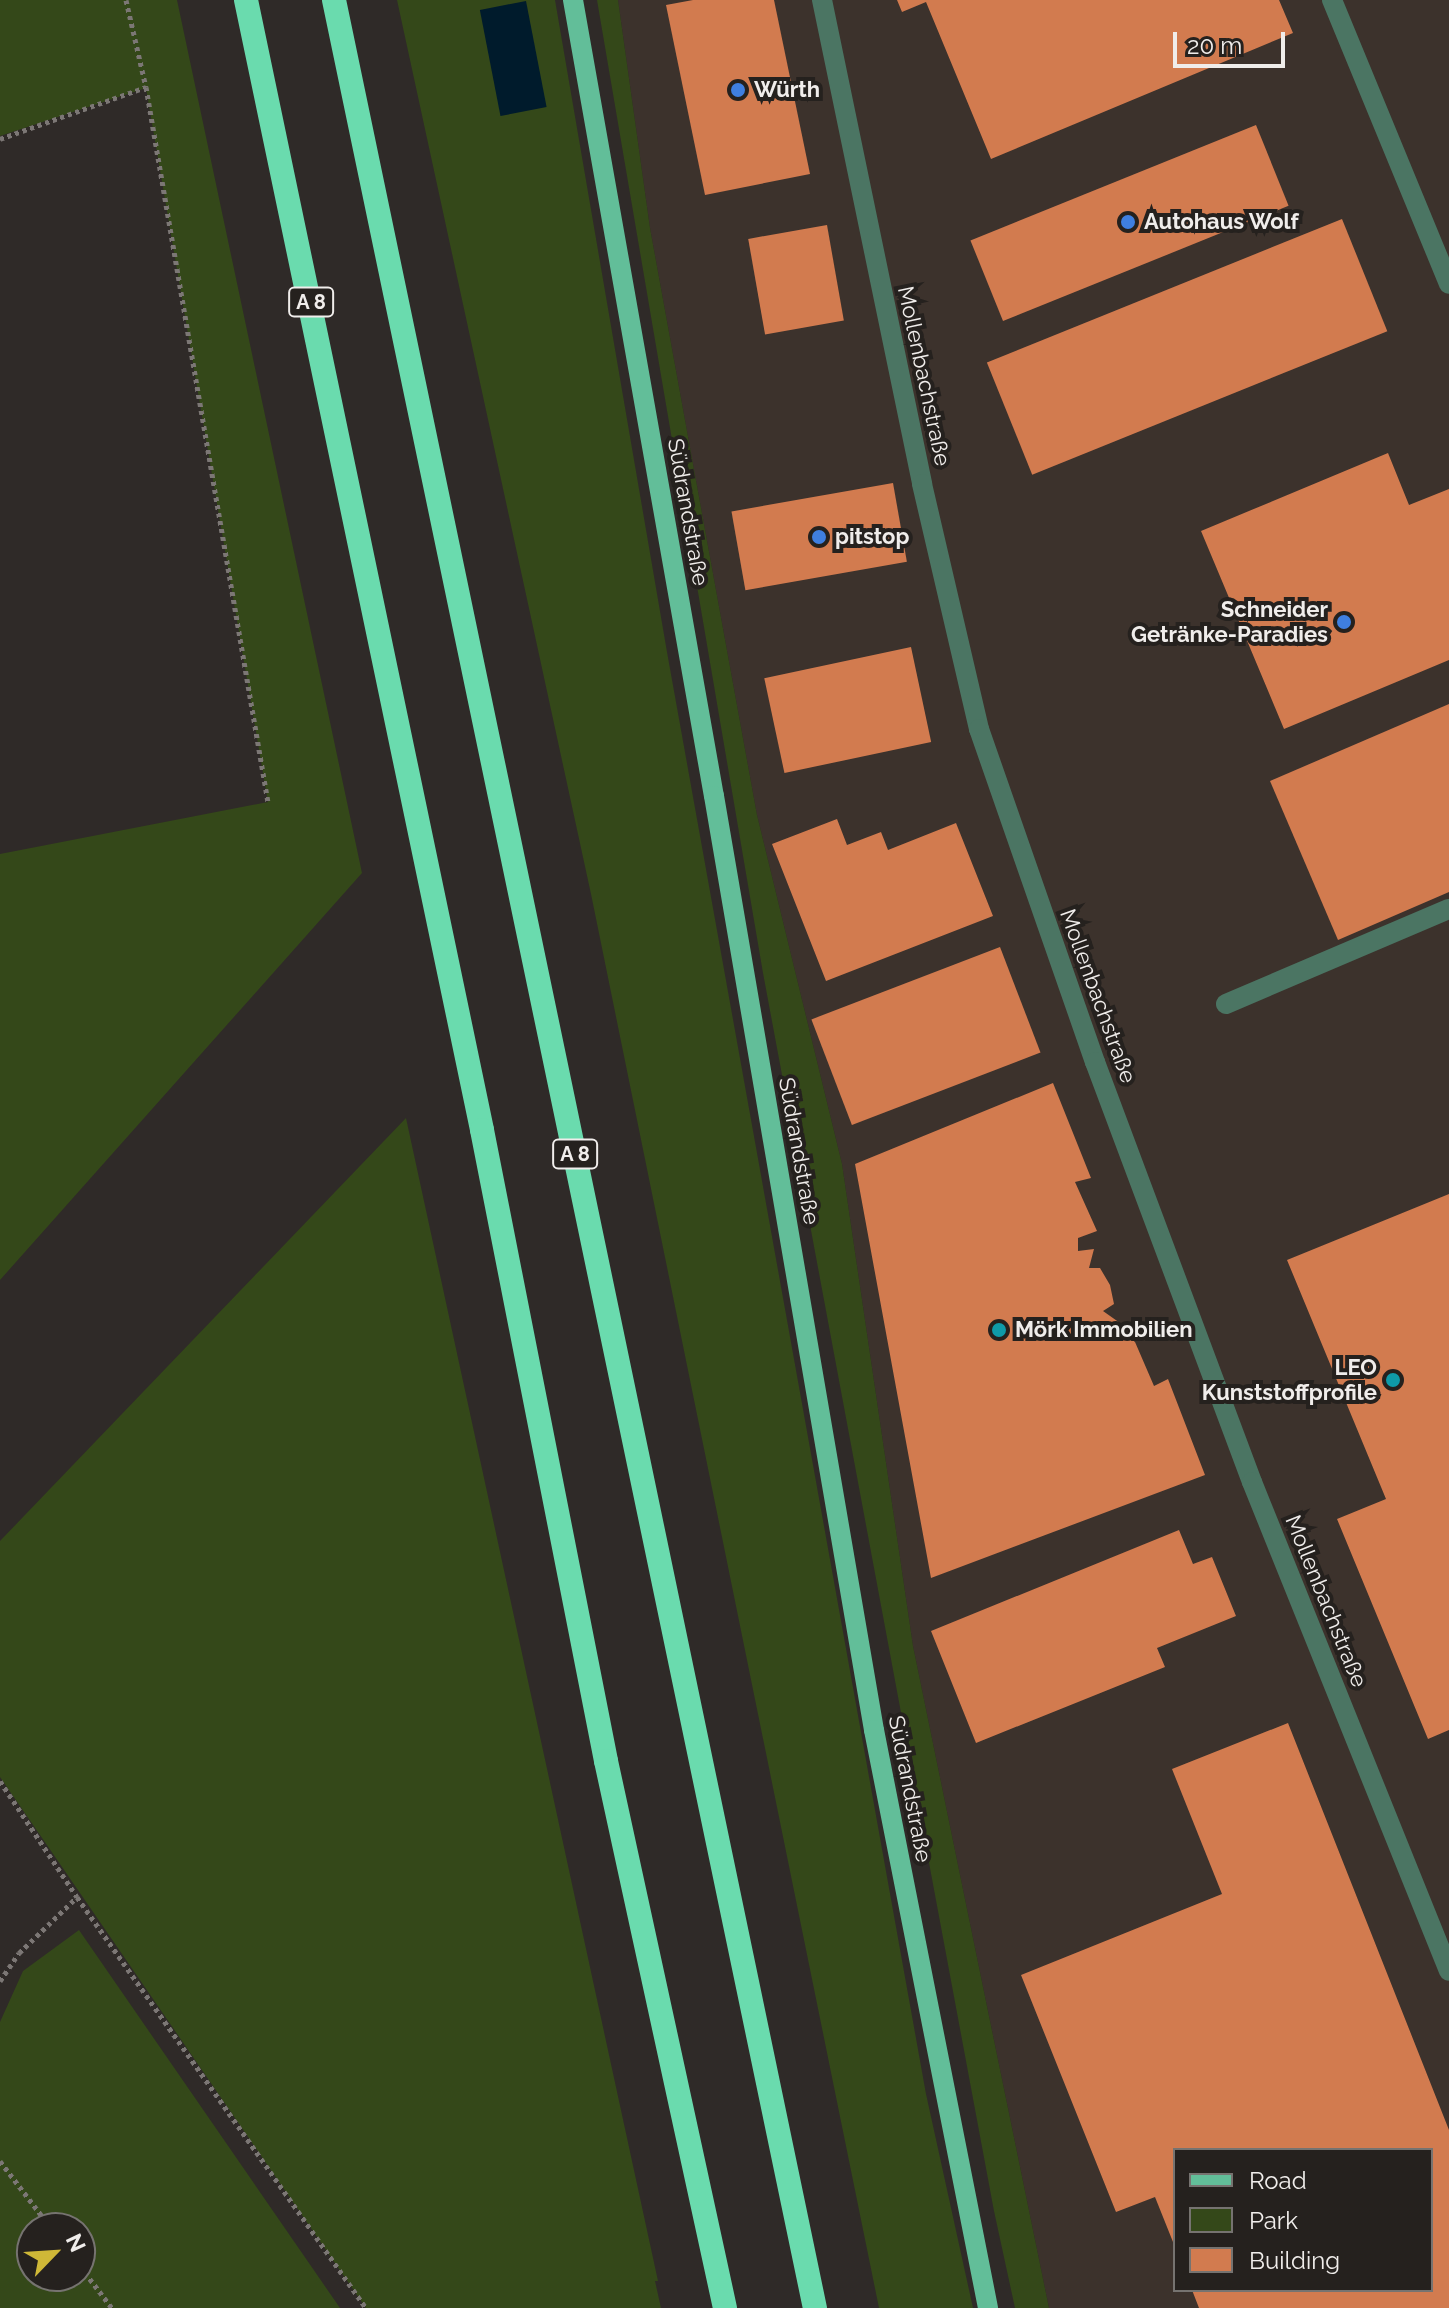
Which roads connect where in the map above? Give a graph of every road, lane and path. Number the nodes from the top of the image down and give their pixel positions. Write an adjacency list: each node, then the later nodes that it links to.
1 (126, 0): 7 (path)
2 (246, 0): 22 (highway, A 8)
3 (334, 0): 23 (highway, A 8)
4 (573, 0): 24 (main road, Südrandstraße)
5 (822, 0): 15 (street, Mollenbachstraße)
6 (1332, 0): 9 (street)
7 (146, 87): 8 (path); 10 (path)
8 (0, 139)
9 (1449, 284)
10 (268, 802)
11 (1449, 909): 12 (street)
12 (1226, 1004)
13 (0, 1781): 14 (path)
14 (77, 1897): 16 (path); 21 (path)
15 (1449, 1971)
16 (0, 1981)
17 (0, 2161): 18 (path)
18 (39, 2212)
19 (96, 2287): 20 (path)
20 (112, 2308)
21 (366, 2308)
22 (725, 2308)
23 (815, 2308)
24 (988, 2308)

